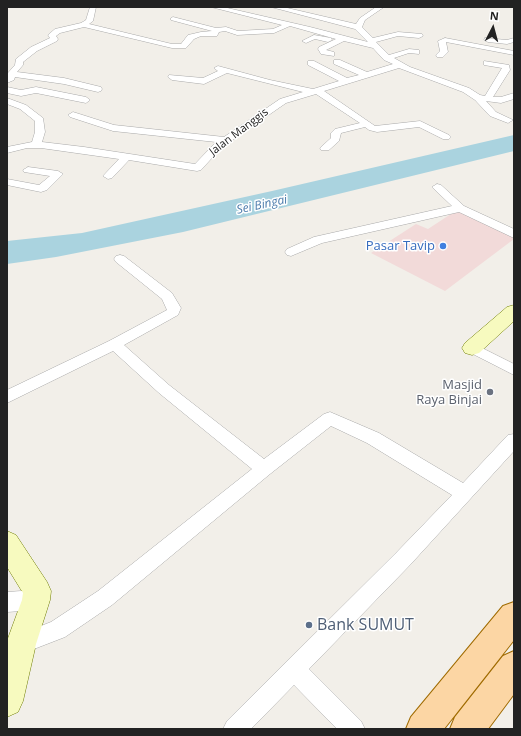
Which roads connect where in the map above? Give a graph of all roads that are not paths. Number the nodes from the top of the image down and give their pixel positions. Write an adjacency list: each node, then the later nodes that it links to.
1 (93, 7): 9 (street)
2 (214, 7): 5 (street)
3 (274, 7): 10 (street)
4 (381, 7): 10 (street)
5 (227, 9): 7 (street); 8 (street)
6 (173, 19): 7 (street)
7 (215, 24): 9 (street); 13 (street)
8 (289, 24): 11 (street); 18 (street)
9 (84, 25): 12 (street)
10 (358, 27): 19 (street)
11 (279, 29): 13 (street); 13 (street)
12 (64, 30): 14 (street); 31 (street)
13 (264, 32)
14 (79, 33)
15 (419, 36): 19 (street)
16 (514, 40): 20 (street)
17 (306, 41): 18 (street)
18 (340, 41): 19 (street); 22 (street)
19 (374, 43): 25 (street)
20 (460, 43): 23 (street); 24 (street)
21 (416, 52): 25 (street)
22 (331, 54)
23 (514, 54): 39 (street)
24 (440, 55)
25 (387, 58): 29 (street)
26 (377, 59): 29 (street)
27 (337, 62): 30 (street)
28 (311, 63): 33 (street)
29 (397, 64): 30 (street, Jalan Manggis); 38 (street)
30 (367, 75): 33 (street, Jalan Manggis)
31 (9, 77): 34 (street)
32 (172, 77): 36 (street)
33 (346, 81): 36 (street, Jalan Manggis)
34 (98, 89)
35 (7, 90): 40 (street)
36 (314, 91): 44 (street); 46 (street, Jalan Manggis)
37 (514, 96): 39 (street)
38 (478, 98): 39 (street); 43 (street)
39 (488, 98)
40 (86, 100)
41 (7, 101): 47 (street)
42 (73, 114): 46 (street)
43 (511, 119)
44 (368, 125): 45 (street); 48 (street)
45 (446, 137)
46 (225, 140): 50 (street, Jalan Manggis)
47 (36, 145): 49 (street, Jalan Manggis); 50 (street, Jalan Manggis)
48 (325, 148)
49 (7, 150)
50 (127, 157): 52 (street)
51 (28, 170): 53 (street)
52 (108, 176)
53 (7, 182)
54 (437, 187): 55 (street)
55 (460, 208): 56 (street); 57 (street)
56 (514, 234)
57 (291, 252)
58 (120, 259): 60 (street)
59 (514, 311): 61 (street)
60 (114, 344): 63 (street); 65 (street)
61 (472, 348): 62 (street)
62 (514, 370)
63 (7, 397)
64 (514, 440): 66 (street)
65 (264, 469): 66 (street); 71 (street)
66 (464, 493): 73 (street)
67 (7, 543): 68 (street)
68 (36, 600): 69 (street); 71 (street)
69 (7, 602)
70 (514, 616): 77 (main road)
71 (21, 644): 74 (street)
72 (514, 667): 78 (main road)
73 (294, 669): 75 (street); 76 (street)
74 (7, 701)
75 (235, 729)
76 (353, 729)
77 (422, 729)
78 (466, 729)

